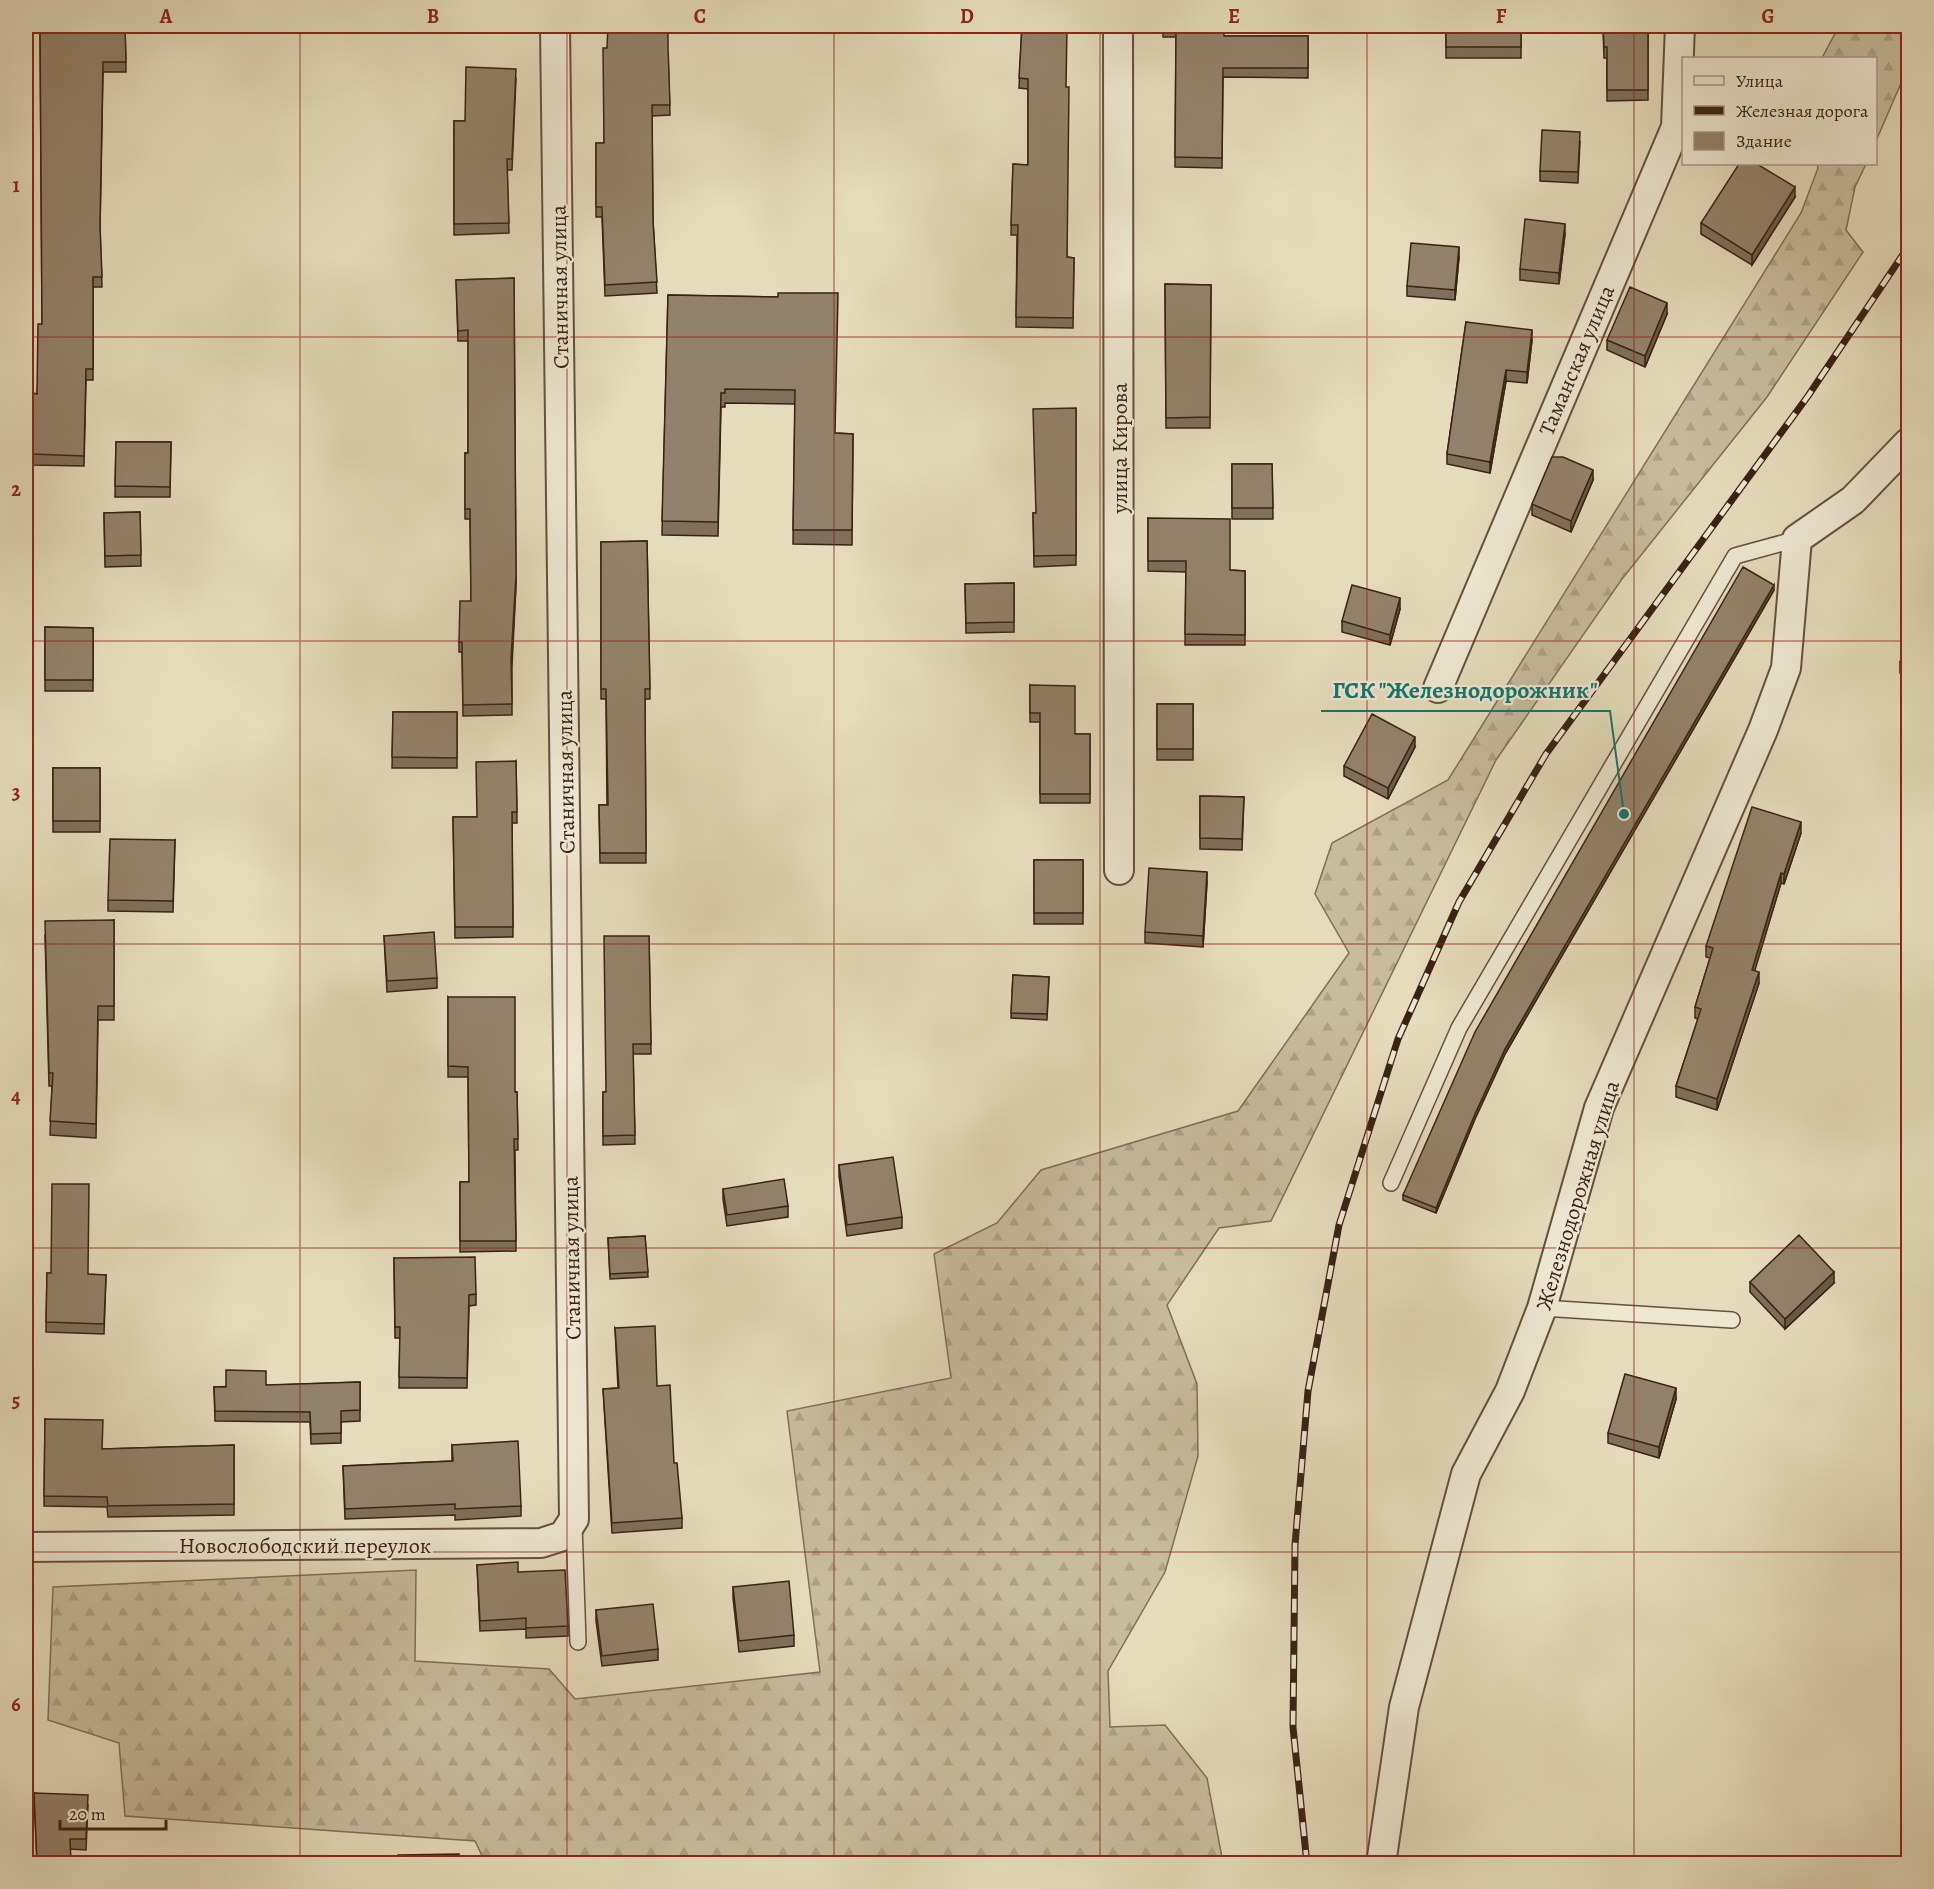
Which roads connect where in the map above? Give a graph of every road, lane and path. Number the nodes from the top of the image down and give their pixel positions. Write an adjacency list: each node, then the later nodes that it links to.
1 (555, 26): 11 (street, Станичная улица)
2 (1118, 26): 7 (street, улица Кирова)
3 (1680, 26): 6 (street, Таманская улица)
4 (1908, 443): 5 (street)
5 (1797, 539): 8 (lane); 9 (street, Железнодорожная улица)
6 (1438, 688)
7 (1119, 870)
8 (1391, 1183)
9 (1542, 1308): 10 (lane); 14 (street, Железнодорожная улица)
10 (1732, 1320)
11 (574, 1520): 12 (street, Новослободский переулок); 13 (lane)
12 (26, 1547)
13 (578, 1642)
14 (1381, 1863)

